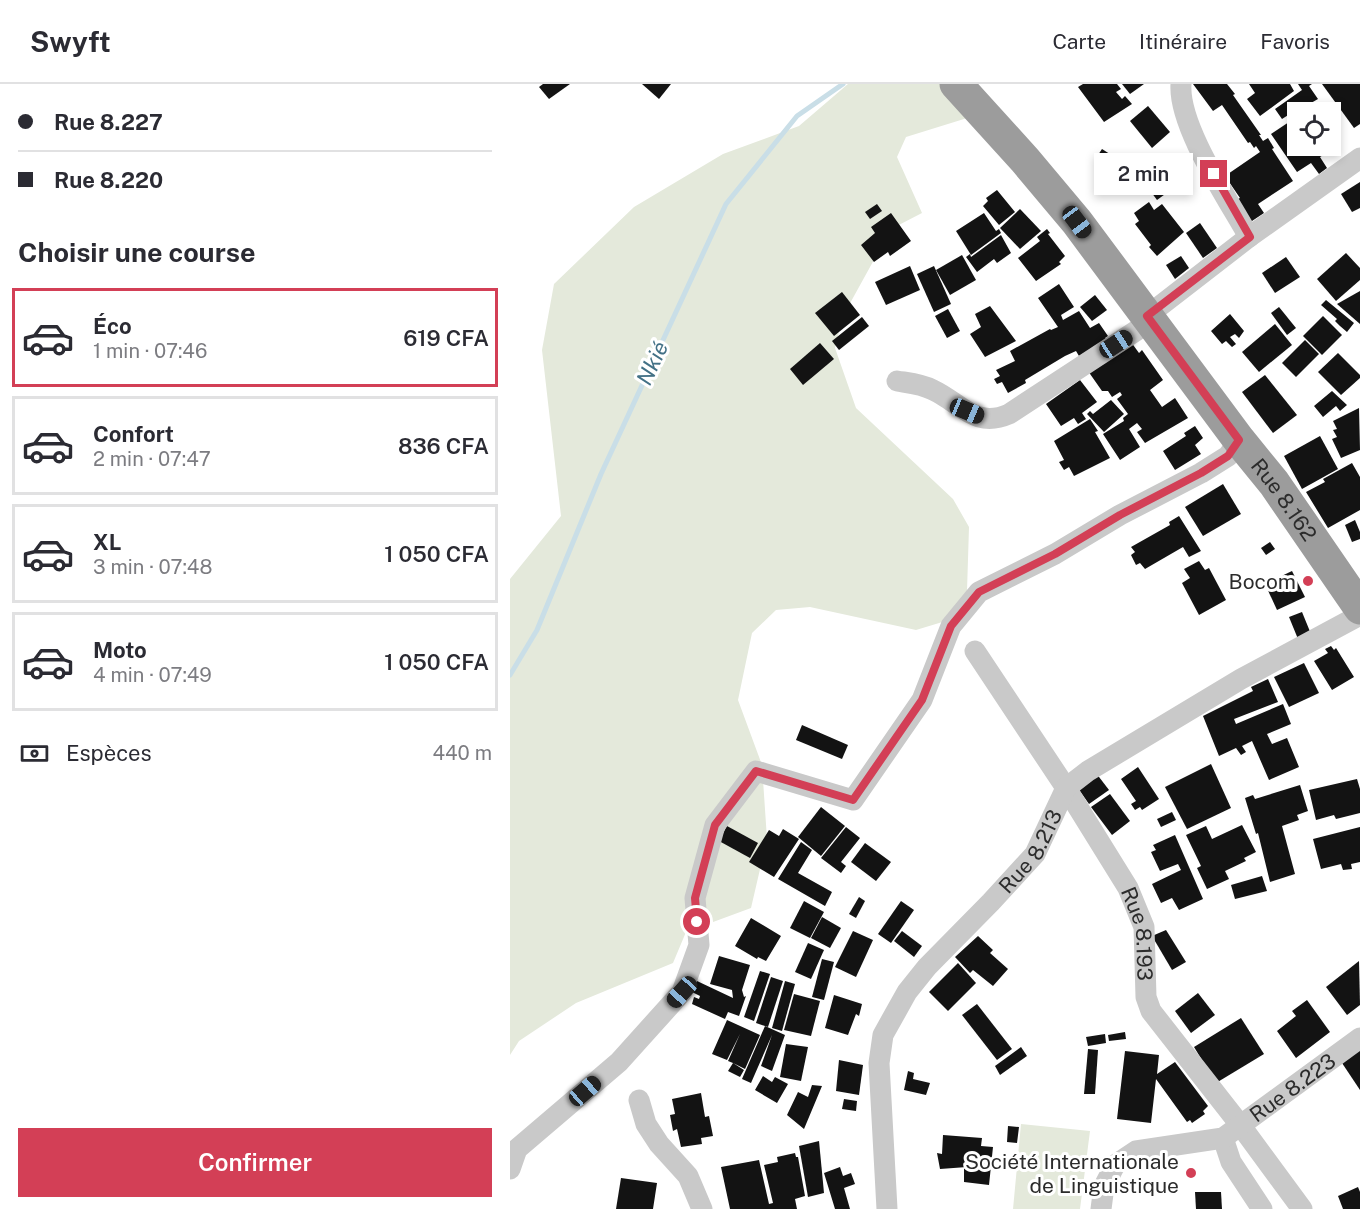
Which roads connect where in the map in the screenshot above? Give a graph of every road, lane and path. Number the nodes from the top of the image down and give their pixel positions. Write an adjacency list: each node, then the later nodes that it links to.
1 (956, 84): 5 (highway, Rue 8.162)
2 (1181, 84): 4 (street)
3 (1360, 158): 4 (street)
4 (1250, 237): 5 (street)
5 (1149, 318): 6 (street); 7 (highway, Rue 8.162)
6 (897, 381)
7 (1239, 440): 8 (highway, Rue 8.162); 15 (street)
8 (1360, 608)
9 (1360, 615): 11 (street, Rue 8.213)
10 (975, 651): 11 (street, Rue 8.193)
11 (1066, 788): 14 (street, Rue 8.193); 17 (street, Rue 8.213)
12 (1360, 1038): 14 (street, Rue 8.223)
13 (639, 1100): 16 (street)
14 (1232, 1132): 18 (street, Rue 8.223); 19 (street); 20 (street, Rue 8.193)
15 (510, 1169)
16 (702, 1209)
17 (887, 1209)
18 (1101, 1209)
19 (1262, 1209)
20 (1302, 1209)

